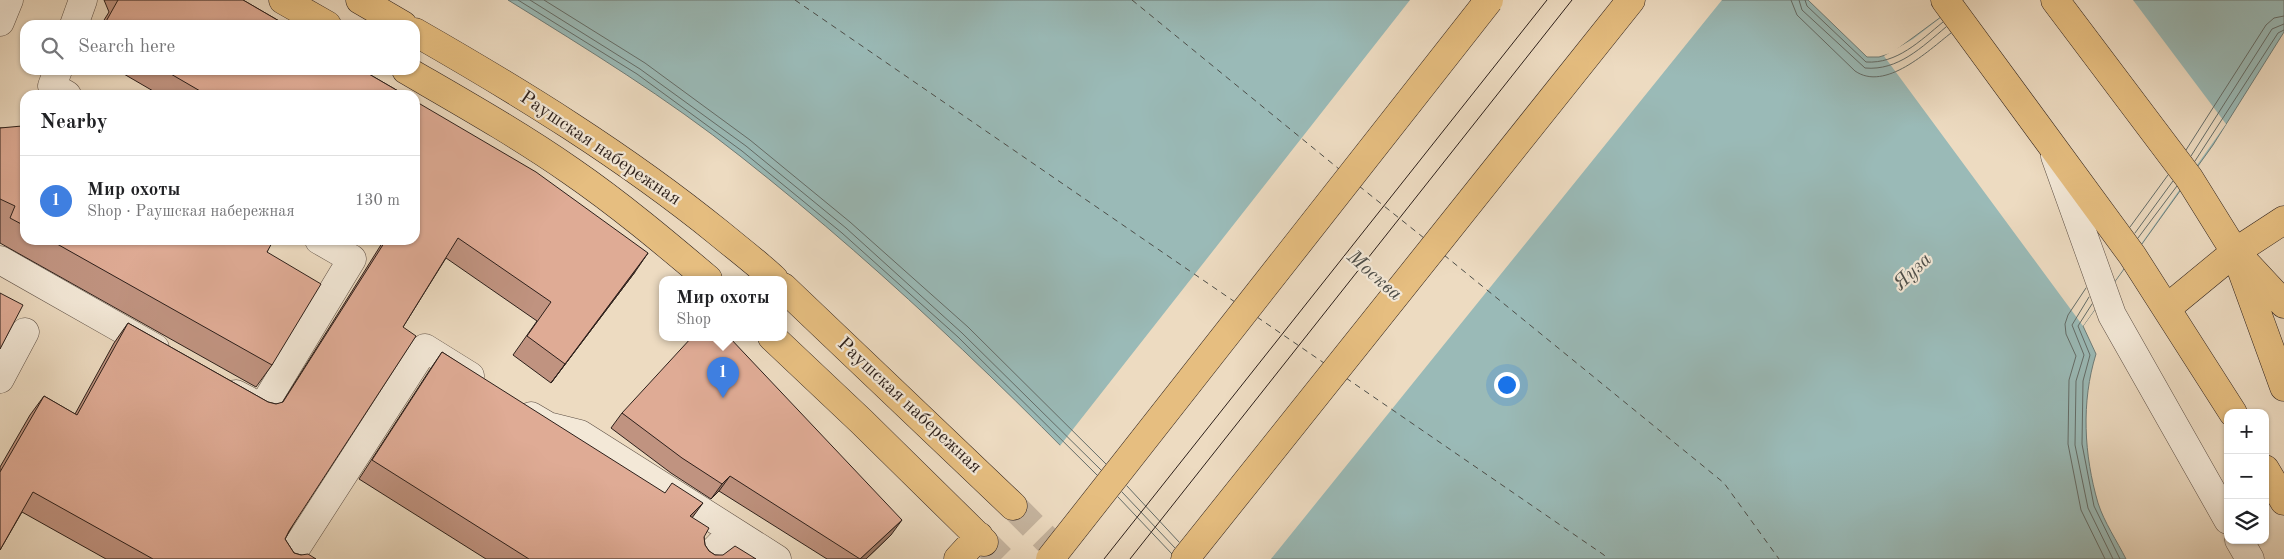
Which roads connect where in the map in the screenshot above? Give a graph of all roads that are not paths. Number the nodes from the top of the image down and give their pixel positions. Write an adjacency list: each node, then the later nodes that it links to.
1 (9, 0): 12 (street)
2 (83, 0): 9 (street)
3 (284, 0): 10 (main road)
4 (360, 0): 11 (main road)
5 (1489, 0): 44 (main road, bridge)
6 (1631, 0): 45 (main road)
7 (2055, 0): 20 (main road)
8 (1949, 4): 17 (main road)
9 (76, 20)
10 (318, 20)
11 (395, 20)
12 (0, 22)
13 (420, 35): 23 (main road, Раушская набережная)
14 (56, 75): 16 (street)
15 (415, 75): 22 (main road, Раушская набережная)
16 (59, 90)
17 (2051, 145): 26 (main road); 37 (street)
18 (2284, 220): 20 (main road)
19 (328, 245): 31 (street)
20 (2235, 252): 25 (main road); 26 (main road); 32 (main road)
21 (0, 260): 29 (street)
22 (704, 276)
23 (770, 276)
24 (787, 291): 36 (main road, Раушская набережная)
25 (2284, 304)
26 (2167, 308): 33 (main road)
27 (25, 332): 30 (street)
28 (776, 341): 43 (main road)
29 (178, 360)
30 (0, 379)
31 (211, 380)
32 (2284, 387)
33 (2230, 409)
34 (2269, 476): 35 (main road)
35 (2284, 501)
36 (1013, 506)
37 (2224, 513)
38 (733, 531): 40 (street); 41 (street); 42 (street)
39 (2241, 544): 46 (street)
40 (289, 559)
41 (706, 559)
42 (777, 559)
43 (958, 559)
44 (1050, 559)
45 (1185, 559)
46 (2250, 559)

